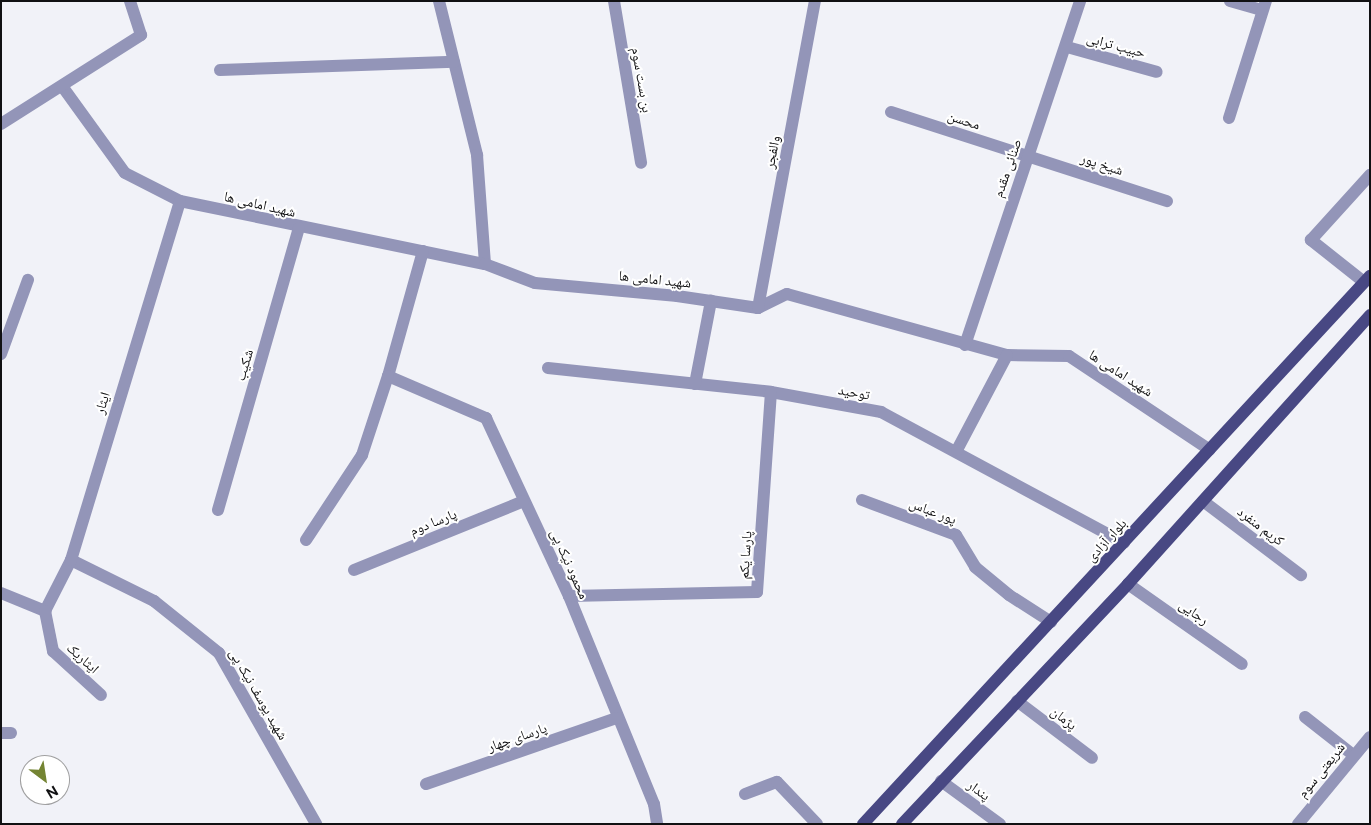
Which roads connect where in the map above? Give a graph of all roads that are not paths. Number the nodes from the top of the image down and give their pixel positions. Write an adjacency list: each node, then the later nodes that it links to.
1 (130, 1): 12 (street)
2 (438, 1): 9 (street)
3 (614, 1): 17 (street, بن بست سوم)
4 (815, 1): 27 (street, والفجر)
5 (1080, 1): 8 (street, صنائی مقدم)
6 (1230, 1): 7 (street)
7 (1264, 6): 14 (street)
8 (1067, 47): 11 (street, حبیب ترابی); 16 (street, صنائی مقدم)
9 (454, 62): 10 (street); 23 (street)
10 (220, 70)
11 (1157, 72)
12 (62, 86): 15 (street); 19 (street, شهید امامی ها)
13 (891, 112): 16 (street, محسن)
14 (1229, 118)
15 (1, 124)
16 (1027, 156): 20 (street, شیخ پور); 29 (street, صنائی مقدم)
17 (641, 163)
18 (1370, 176): 24 (street)
19 (180, 201): 21 (street, شهید امامی ها); 44 (street, ایثار)
20 (1167, 201)
21 (299, 228): 22 (street, شهید امامی ها); 41 (street, شکیب)
22 (423, 251): 23 (street, شهید امامی ها); 33 (street)
23 (485, 264): 26 (street, شهید امامی ها)
24 (1367, 279): 37 (main road, بلوار آزادی)
25 (28, 280): 30 (street)
26 (711, 301): 27 (street, شهید امامی ها); 34 (street)
27 (758, 308): 29 (street, شهید امامی ها)
28 (1370, 315): 40 (main road)
29 (965, 345): 31 (street, شهید امامی ها)
30 (1, 354)
31 (1007, 356): 36 (street); 37 (street, شهید امامی ها)
32 (548, 368): 34 (street, توحید)
33 (388, 376): 39 (street, محمود نیک پی); 42 (street)
34 (695, 384): 35 (street, توحید)
35 (771, 392): 36 (street, توحید); 49 (street, پارسا یکم)
36 (957, 450): 43 (street, توحید)
37 (1210, 450): 43 (main road, بلوار آزادی)
38 (862, 500): 51 (street, پور عباس)
39 (524, 501): 45 (street, پارسا دوم); 49 (street, محمود نیک پی)
40 (1203, 501): 46 (street, کریم منفرد); 47 (main road)
41 (218, 510)
42 (306, 540)
43 (1124, 543): 51 (main road, بلوار آزادی)
44 (71, 560): 50 (street, ایثار); 63 (street, شهید یوسف نیک پی)
45 (354, 570)
46 (1300, 575)
47 (1128, 584): 52 (street, رجایی); 54 (main road)
48 (1, 593): 50 (street)
49 (569, 596): 56 (street, محمود نیک پی)
50 (45, 611): 53 (street, ایثاریک)
51 (1051, 622): 66 (main road, بلوار آزادی)
52 (1242, 664)
53 (101, 695)
54 (1017, 701): 59 (street, پژمان); 60 (main road)
55 (1305, 717): 58 (street)
56 (617, 718): 61 (street, پارسای چهار); 64 (street, محمود نیک پی)
57 (1370, 737): 58 (street, شریعتی سوم)
58 (1352, 754): 69 (street, شریعتی سوم)
59 (1092, 758)
60 (941, 781): 67 (main road); 68 (street, پندار)
61 (426, 784)
62 (744, 794): 65 (street)
63 (316, 824)
64 (657, 824)
65 (816, 824)
66 (863, 824)
67 (902, 824)
68 (1000, 824)
69 (1298, 824)

